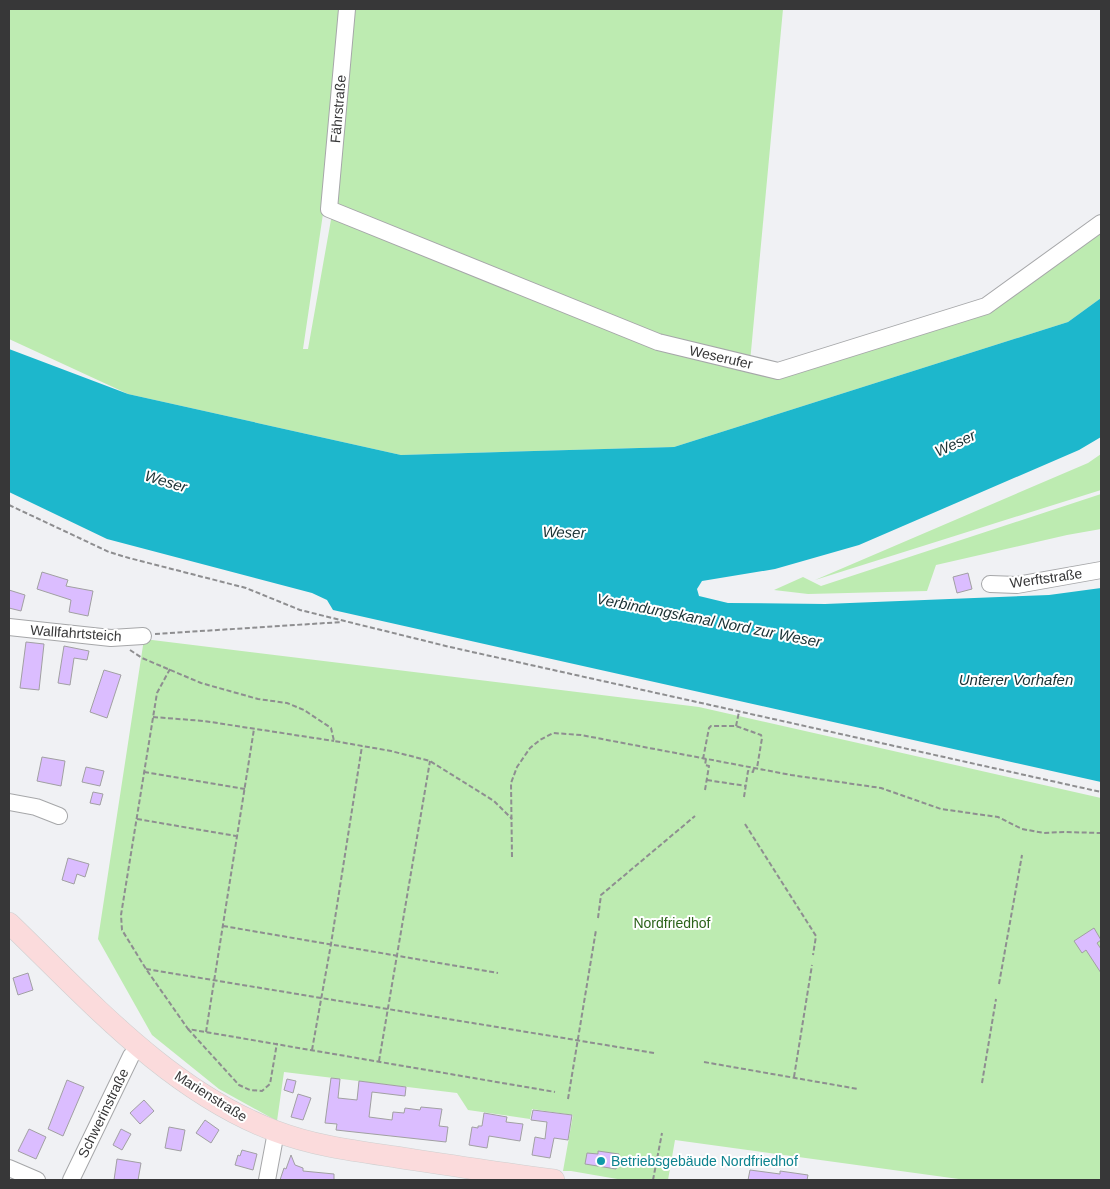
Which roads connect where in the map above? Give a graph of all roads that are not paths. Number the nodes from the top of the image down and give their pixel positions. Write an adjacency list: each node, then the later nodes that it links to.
1 (347, 9): 2 (street, Fährstraße)
2 (329, 209): 3 (street, Weserufer)
3 (1101, 223)
4 (1101, 570): 5 (street, Werftstraße)
5 (990, 584)
6 (9, 628): 7 (street, Wallfahrtsteich)
7 (151, 634)
8 (9, 802): 9 (street)
9 (59, 816)
10 (9, 923): 11 (main road, Marienstraße)
11 (139, 1047): 12 (main road, Marienstraße); 15 (street, Schwerinstraße)
12 (276, 1132): 16 (street); 17 (main road, Marienstraße)
13 (9, 1168): 14 (street)
14 (38, 1180)
15 (70, 1180)
16 (267, 1180)
17 (554, 1180)

